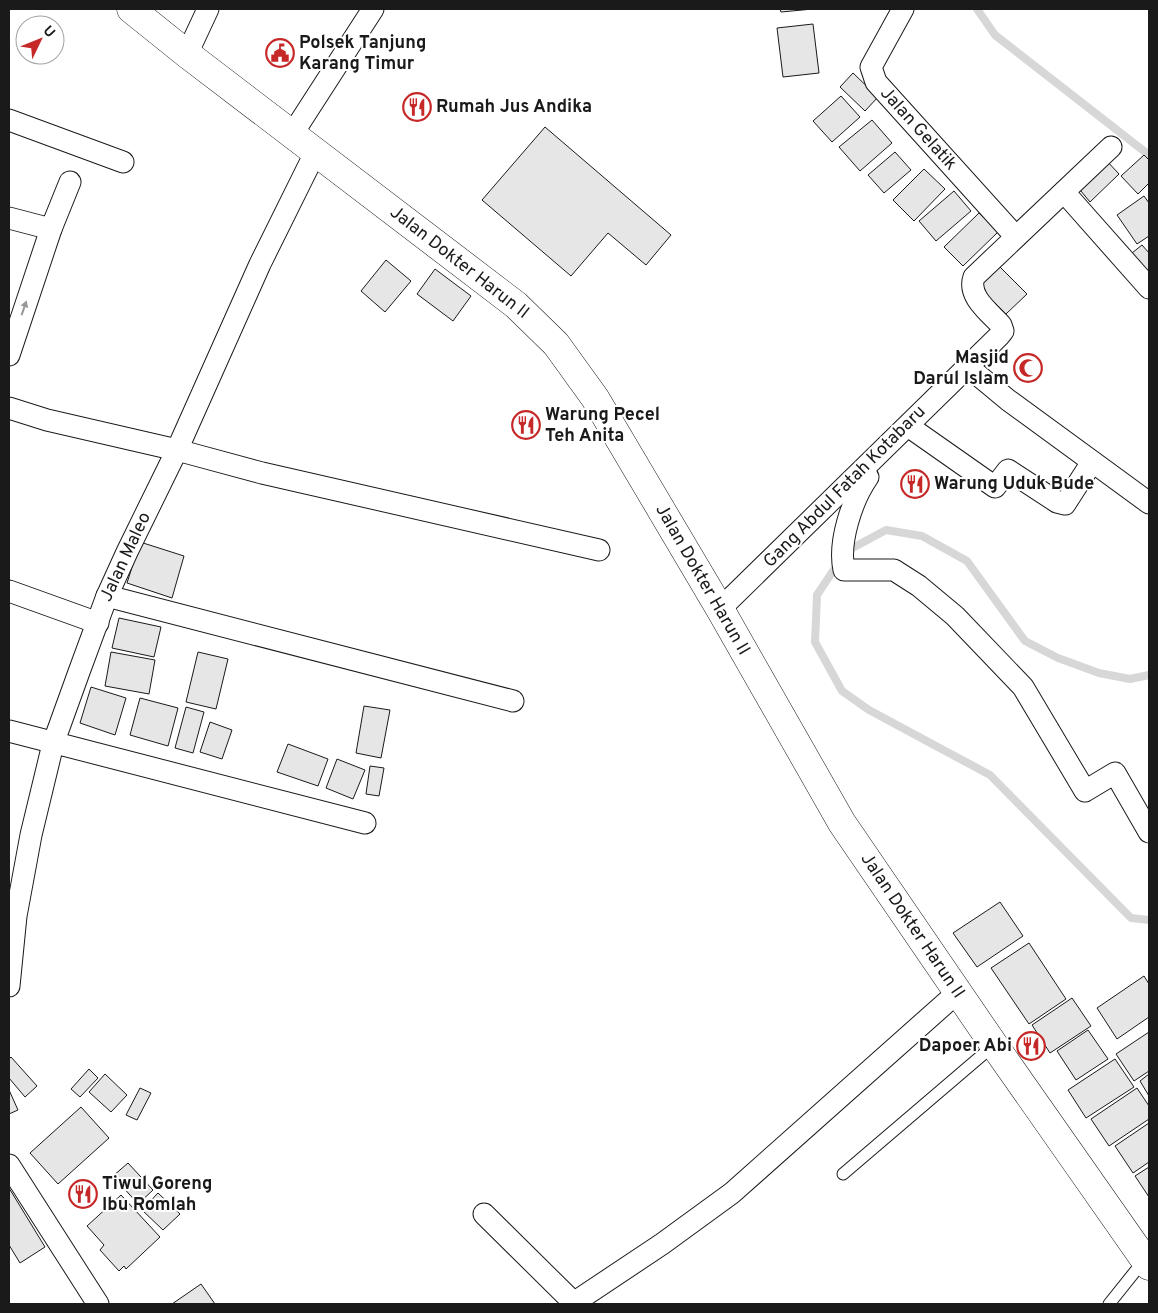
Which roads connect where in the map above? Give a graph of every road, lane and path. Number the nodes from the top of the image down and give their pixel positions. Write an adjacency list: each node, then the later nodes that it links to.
1 (131, 9): 5 (street, Jalan Dokter Harun II)
2 (208, 9): 5 (street)
3 (373, 9): 7 (street)
4 (903, 9): 15 (street, Jalan Gelatik)
5 (187, 54): 7 (street, Jalan Dokter Harun II)
6 (9, 120): 10 (street)
7 (293, 133): 9 (street, Jalan Dokter Harun II)
8 (1111, 147): 12 (street, Gang Abdul Fatah Kotabaru)
9 (316, 151): 22 (street, Jalan Maleo); 28 (street, Jalan Dokter Harun II)
10 (123, 162)
11 (70, 182): 14 (street)
12 (1064, 192): 15 (street, Gang Abdul Fatah Kotabaru); 16 (street)
13 (9, 218): 14 (street)
14 (51, 229): 17 (street, one-way to 14)
15 (1016, 237): 18 (street, Gang Abdul Fatah Kotabaru)
16 (1149, 288)
17 (9, 355)
18 (967, 366): 20 (street, Gang Abdul Fatah Kotabaru); 23 (street)
19 (9, 407): 22 (street)
20 (908, 426): 21 (street, Gang Abdul Fatah Kotabaru); 23 (street)
21 (892, 443): 28 (street, Gang Abdul Fatah Kotabaru); 34 (street)
22 (177, 450): 25 (street); 27 (street, Jalan Maleo)
23 (1092, 462): 24 (street)
24 (1149, 503)
25 (600, 550)
26 (9, 591): 29 (street)
27 (107, 596): 29 (street, Jalan Maleo); 30 (street)
28 (720, 609): 36 (street, Jalan Dokter Harun II)
29 (98, 622): 32 (street, Jalan Maleo)
30 (513, 701)
31 (9, 731): 32 (street)
32 (53, 744): 33 (street); 35 (street, Jalan Maleo)
33 (365, 823)
34 (1149, 832)
35 (9, 986)
36 (958, 992): 37 (street, Jalan Dokter Harun II); 43 (street)
37 (994, 1045): 39 (lane); 41 (street, Jalan Dokter Harun II)
38 (9, 1165): 42 (street)
39 (843, 1174)
40 (484, 1214): 43 (street)
41 (1147, 1263): 44 (lane)
42 (98, 1304)
43 (573, 1304)
44 (1109, 1304)

